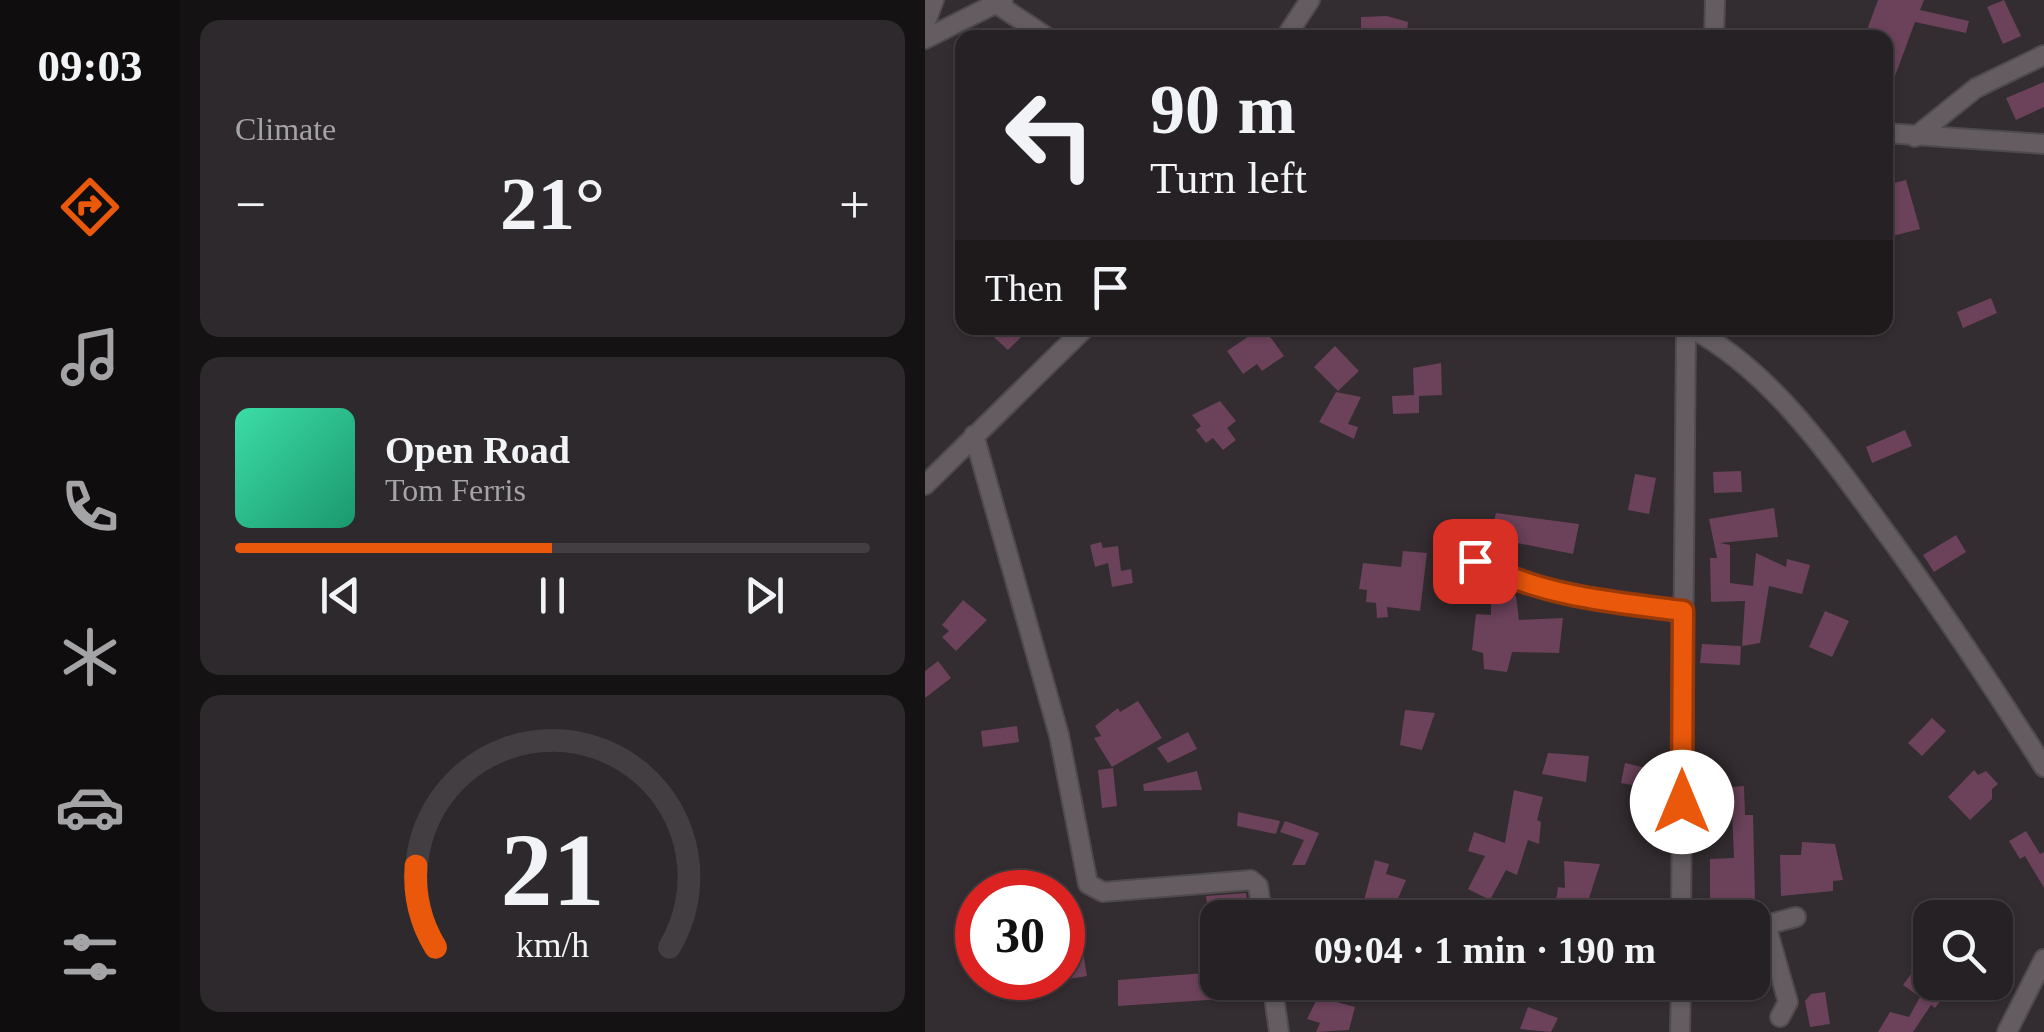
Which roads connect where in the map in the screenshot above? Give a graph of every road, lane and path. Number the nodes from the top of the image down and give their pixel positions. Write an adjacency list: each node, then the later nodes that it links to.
1 (934, 0): 5 (street)
2 (1310, 0): 7 (street)
3 (1715, 0): 8 (street)
4 (997, 1): 6 (street); 9 (street)
5 (925, 24)
6 (1036, 30)
7 (1290, 30)
8 (1714, 30)
9 (925, 39)
10 (2044, 55): 12 (street)
11 (1893, 134): 12 (street)
12 (1915, 137): 13 (street)
13 (2044, 144)
14 (1078, 335): 17 (street)
15 (1688, 335): 20 (street)
16 (1702, 335): 21 (street)
17 (974, 435): 18 (street); 22 (street)
18 (925, 484)
19 (1475, 561): 20 (street)
20 (1683, 611): 23 (street)
21 (2044, 766)
22 (1260, 900)
23 (1681, 900)
24 (1795, 918): 25 (street)
25 (1770, 921)
26 (1770, 952): 30 (street)
27 (2044, 958): 33 (street)
28 (1275, 1000): 31 (street)
29 (1681, 1000): 32 (street)
30 (1781, 1017)
31 (1279, 1032)
32 (1680, 1032)
33 (2007, 1032)

